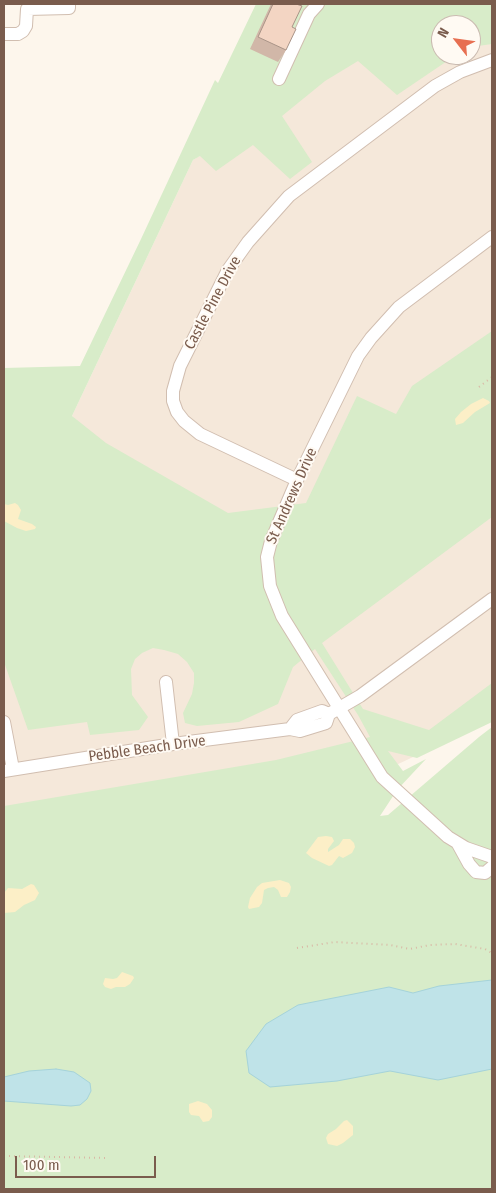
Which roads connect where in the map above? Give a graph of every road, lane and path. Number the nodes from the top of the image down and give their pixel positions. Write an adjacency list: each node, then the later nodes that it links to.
1 (69, 4): 3 (street)
2 (318, 4): 5 (street)
3 (4, 34)
4 (492, 60): 9 (street, Castle Pine Drive)
5 (279, 80)
6 (492, 237): 9 (street, St Andrews Drive)
7 (492, 377): 8 (path)
8 (479, 387)
9 (297, 480): 12 (street, St Andrews Drive)
10 (492, 600): 12 (street, Pebble Beach Drive)
11 (166, 682): 14 (street)
12 (334, 711): 14 (street, Pebble Beach Drive); 16 (street, St Andrews Drive)
13 (4, 722): 15 (street)
14 (173, 744): 15 (street, Pebble Beach Drive)
15 (8, 770)
16 (458, 844): 17 (street, St Andrews Drive); 18 (street)
17 (492, 857)
18 (492, 867)
19 (297, 948): 20 (path)
20 (492, 953)
21 (4, 1156): 22 (path)
22 (107, 1158)

